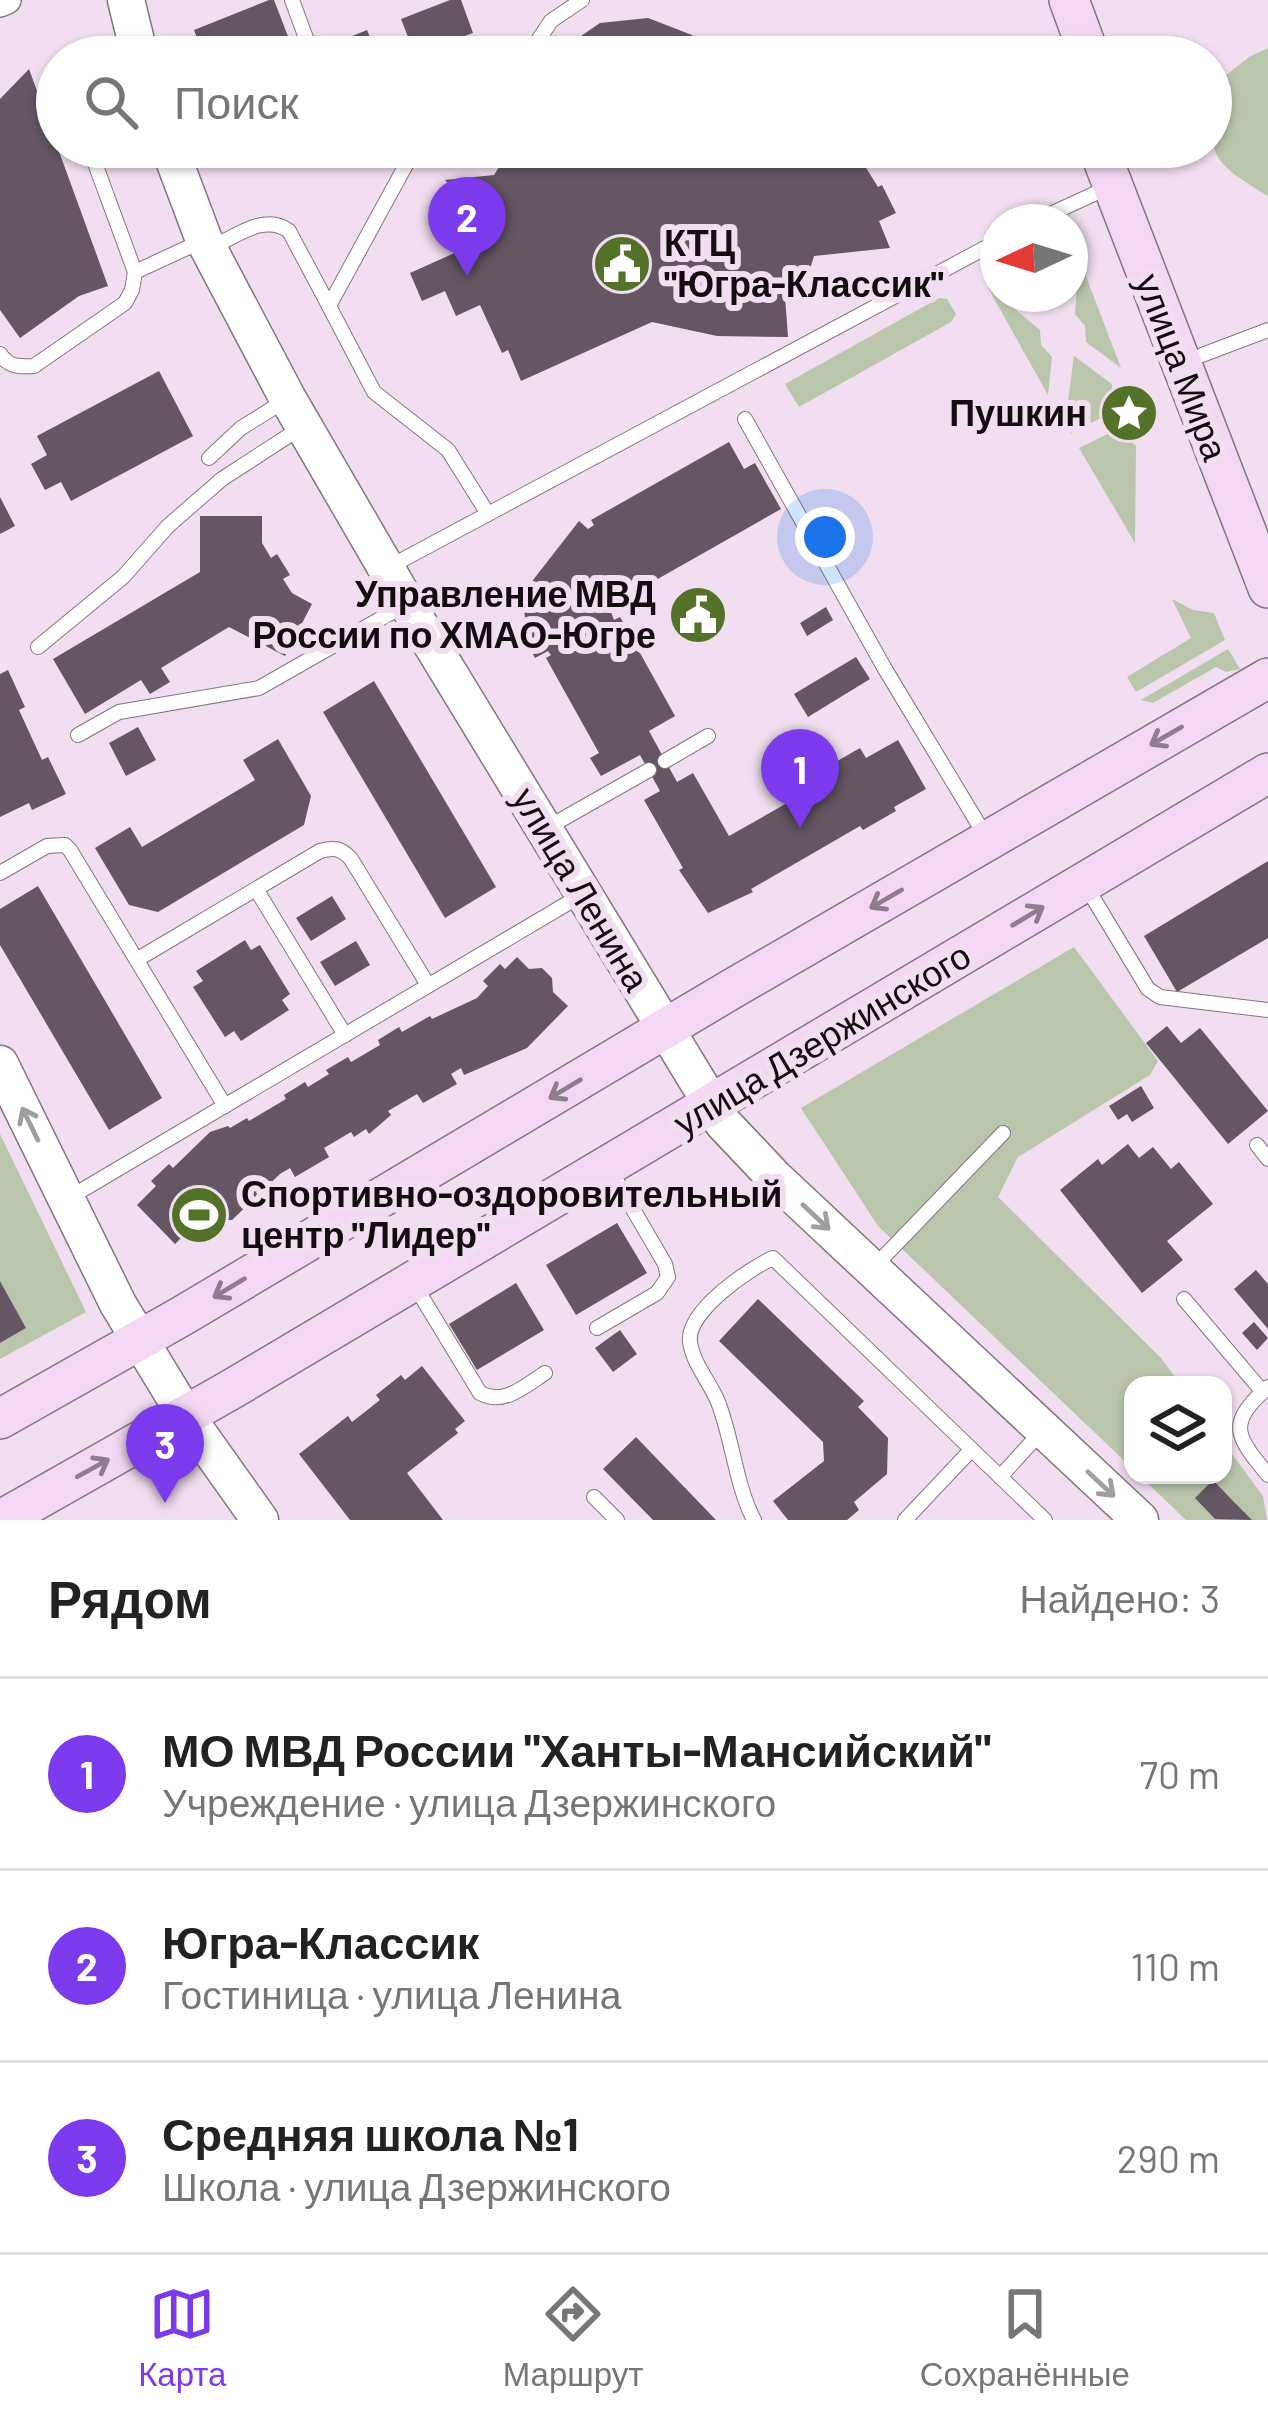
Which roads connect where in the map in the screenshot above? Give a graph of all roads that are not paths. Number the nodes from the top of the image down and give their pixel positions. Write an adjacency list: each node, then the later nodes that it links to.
1 (126, 0): 6 (street)
2 (292, 0): 7 (lane)
3 (582, 0): 8 (lane)
4 (1044, 0): 9 (main road)
5 (1069, 0): 10 (main road)
6 (135, 36)
7 (305, 36)
8 (541, 36)
9 (1057, 36)
10 (1082, 36)
11 (97, 168): 20 (lane)
12 (177, 168): 18 (street, улица Ленина)
13 (404, 168): 21 (lane)
14 (1106, 168): 16 (main road, улица Мира)
15 (1131, 168): 24 (main road, улица Мира)
16 (1112, 186): 17 (lane); 31 (main road, улица Мира)
17 (1072, 204)
18 (206, 245): 20 (lane); 21 (lane); 25 (street, улица Ленина)
19 (980, 251): 28 (lane)
20 (135, 272): 23 (lane)
21 (329, 306): 28 (lane)
22 (1268, 330): 24 (lane)
23 (0, 354)
24 (1202, 356): 29 (main road, улица Мира)
25 (296, 412): 27 (lane); 30 (street, улица Ленина); 33 (lane)
26 (745, 418): 41 (lane)
27 (208, 458)
28 (488, 514): 30 (lane)
29 (1268, 525)
30 (386, 569): 32 (street, улица Ленина)
31 (1268, 588)
32 (407, 604): 35 (lane); 40 (street, улица Ленина)
33 (38, 647)
34 (1268, 678): 41 (main road, one-way to 41)
35 (78, 735)
36 (708, 736): 37 (lane)
37 (665, 761)
38 (649, 770): 40 (lane)
39 (1268, 773): 43 (main road, улица Дзержинского)
40 (545, 829): 45 (street, улица Ленина)
41 (987, 839): 49 (main road, one-way to 49)
42 (0, 873): 46 (lane)
43 (1084, 883): 48 (lane); 52 (main road, улица Дзержинского, one-way to 43)
44 (256, 889): 46 (lane); 47 (lane); 50 (lane)
45 (585, 894): 47 (lane); 49 (street, улица Ленина)
46 (137, 959): 53 (lane)
47 (428, 986): 50 (lane)
48 (1268, 1010)
49 (665, 1029): 52 (street, улица Ленина); 63 (main road, one-way to 63)
50 (345, 1035): 53 (lane)
51 (0, 1064): 58 (street, one-way to 51)
52 (711, 1105): 57 (main road, улица Дзержинского); 59 (street, улица Ленина, one-way to 59)
53 (225, 1106): 58 (lane)
54 (1003, 1133): 59 (lane)
55 (1257, 1145): 56 (lane)
56 (1268, 1159)
57 (608, 1167): 60 (main road, улица Дзержинского); 62 (lane)
58 (67, 1199): 63 (street)
59 (872, 1269): 68 (street, улица Ленина)
60 (413, 1282): 64 (lane); 66 (main road, улица Дзержинского)
61 (1184, 1298): 65 (lane)
62 (597, 1328)
63 (140, 1341): 66 (street); 67 (main road)
64 (545, 1373)
65 (1265, 1389): 70 (lane)
66 (185, 1416): 73 (main road, улица Дзержинского, one-way to 66); 74 (street)
67 (0, 1419)
68 (1043, 1430): 71 (lane); 79 (street, улица Ленина, one-way to 79)
69 (971, 1450): 71 (lane); 76 (lane); 77 (lane)
70 (1268, 1475)
71 (1000, 1477): 78 (lane)
72 (594, 1497): 75 (lane)
73 (1, 1520)
74 (260, 1520)
75 (617, 1520)
76 (754, 1520)
77 (905, 1520)
78 (1046, 1520)
79 (1140, 1520)

